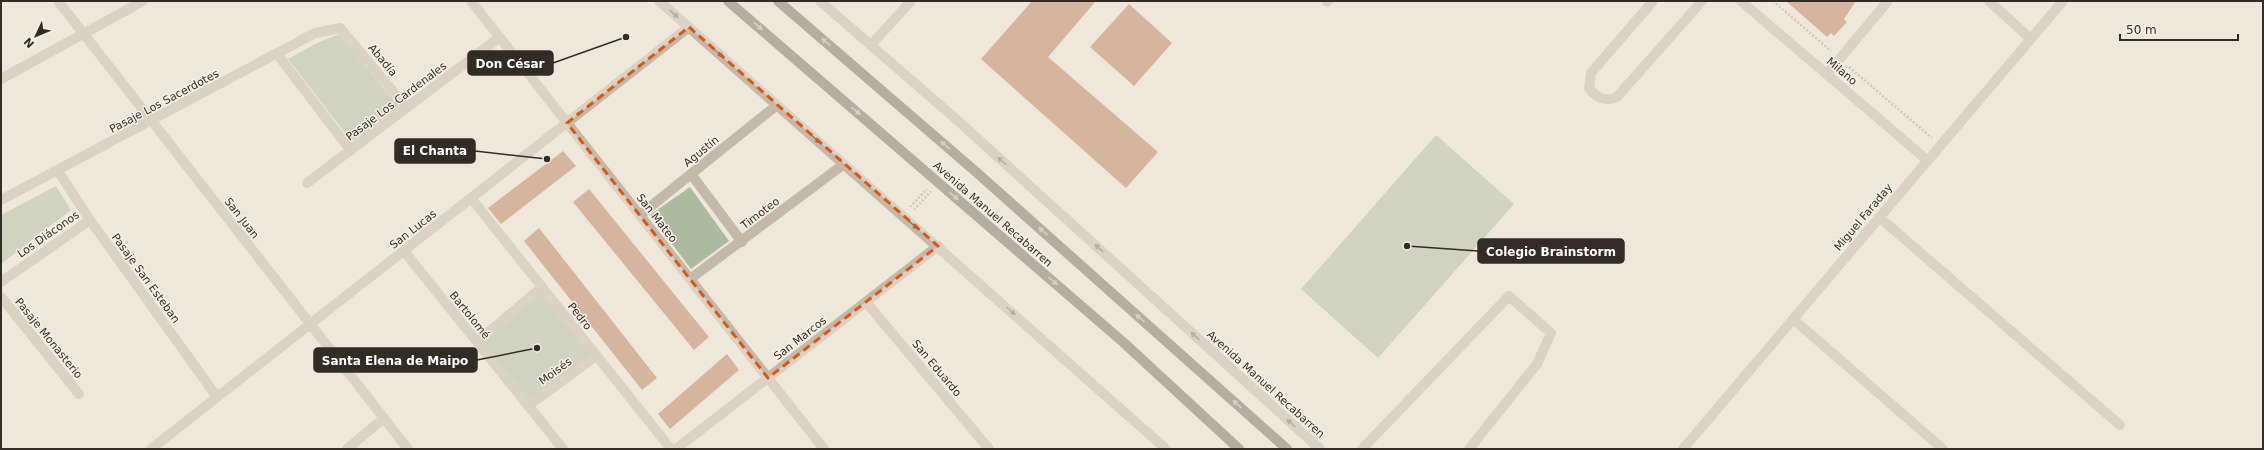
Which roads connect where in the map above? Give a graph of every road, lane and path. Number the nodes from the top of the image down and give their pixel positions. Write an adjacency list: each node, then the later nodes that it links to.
1 (58, 1): 18 (street, San Juan)
2 (143, 1): 18 (street)
3 (471, 1): 19 (street, San Mateo)
4 (659, 1): 16 (street, one-way to 16)
5 (728, 1): 69 (main road, Avenida Manuel Recabarren, one-way to 69)
6 (778, 1): 70 (main road, Avenida Manuel Recabarren, one-way to 6)
7 (820, 1): 21 (street, Avenida Manuel Recabarren)
8 (911, 1): 21 (street)
9 (1653, 1): 10 (street)
10 (1702, 1)
11 (1741, 1): 24 (street, Milano)
12 (1773, 1): 23 (path)
13 (1888, 1): 23 (street)
14 (1989, 1): 20 (street)
15 (2063, 1): 20 (street, Miguel Faraday)
16 (689, 27): 26 (street, one-way to 26); 29 (street, San Lucas)
17 (340, 28): 22 (street, Pasaje Los Sacerdotes); 27 (street, Abadía)
18 (84, 34): 25 (street); 28 (street, San Juan)
19 (500, 37): 27 (street, Pasaje Los Cardenales); 29 (street, San Mateo)
20 (2031, 39): 30 (street, Miguel Faraday)
21 (871, 45): 71 (street, Avenida Manuel Recabarren, one-way to 21)
22 (277, 54): 28 (street, Pasaje Los Sacerdotes); 31 (street)
23 (1839, 58): 24 (street); 30 (path)
24 (1827, 74): 32 (street, Milano)
25 (1, 79)
26 (777, 105): 33 (street, one-way to 33); 35 (street, Agustín)
27 (407, 108): 31 (street, Pasaje Los Cardenales)
28 (151, 122): 34 (street, Pasaje Los Sacerdotes); 51 (street, San Juan)
29 (567, 123): 37 (street, San Lucas); 39 (street, San Mateo)
30 (1940, 145): 32 (street, Miguel Faraday)
31 (351, 151): 36 (street, Pasaje Los Cardenales)
32 (1927, 160): 40 (street, Miguel Faraday)
33 (844, 164): 42 (street, Timoteo); 43 (street, one-way to 43)
34 (58, 170): 38 (street, Pasaje Los Sacerdotes); 41 (street, Pasaje San Esteban)
35 (691, 174): 39 (street, Agustín); 42 (street)
36 (307, 183)
37 (471, 198): 44 (street, San Lucas); 47 (street, Pedro)
38 (1, 200)
39 (640, 215): 45 (street, San Mateo)
40 (1879, 217): 50 (street, Miguel Faraday); 59 (street)
41 (90, 220): 46 (street, Los Diáconos); 56 (street, Pasaje San Esteban)
42 (742, 242): 45 (street, Timoteo)
43 (938, 246): 49 (street, San Marcos); 68 (street, one-way to 68)
44 (404, 251): 51 (street, San Lucas); 52 (street, Bartolomé)
45 (690, 279): 54 (street, San Mateo)
46 (1, 282)
47 (542, 287): 52 (street); 53 (street, Pedro)
48 (1, 297): 55 (street, Pasaje Monasterio)
49 (866, 302): 54 (street, San Marcos); 67 (street, San Eduardo)
50 (1793, 319): 74 (street, Miguel Faraday); 75 (street)
51 (310, 324): 56 (street, San Lucas); 58 (street, San Juan)
52 (477, 342): 57 (street, Bartolomé)
53 (596, 356): 57 (street, Moisés); 64 (street, Pedro)
54 (768, 378): 65 (street, San Marcos); 66 (street, San Mateo)
55 (79, 394)
56 (217, 397): 60 (street, San Lucas)
57 (528, 406): 63 (street, Bartolomé)
58 (384, 418): 61 (street); 62 (street, San Juan)
59 (2120, 425)
60 (151, 449)
61 (347, 449)
62 (408, 449)
63 (563, 449)
64 (671, 449)
65 (676, 449)
66 (824, 449)
67 (989, 449)
68 (1166, 449)
69 (1239, 449)
70 (1287, 449)
71 (1320, 449)
72 (1362, 449): 73 (street)
73 (1469, 449)
74 (1683, 449)
75 (1943, 449)

